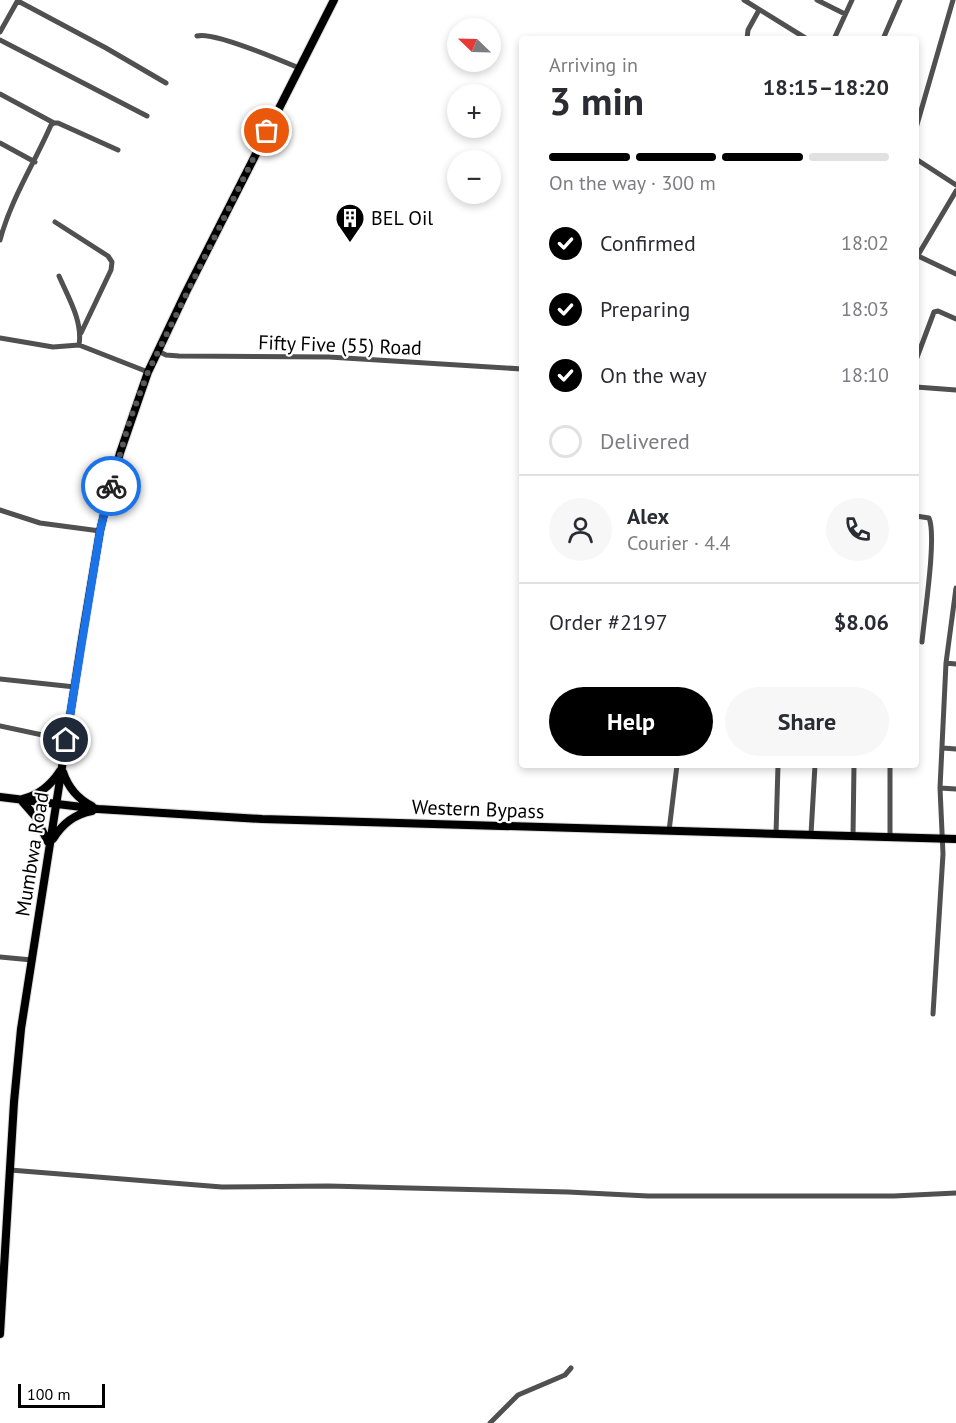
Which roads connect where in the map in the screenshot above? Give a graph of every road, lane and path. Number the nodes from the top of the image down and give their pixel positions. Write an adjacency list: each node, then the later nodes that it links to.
1 (334, 0): 17 (main road, Mumbwa Road)
2 (744, 0): 8 (street)
3 (817, 0): 9 (street)
4 (852, 0): 9 (street)
5 (900, 0): 15 (street)
6 (953, 0): 21 (street)
7 (18, 1): 10 (street); 18 (street)
8 (759, 10): 12 (street); 13 (street)
9 (845, 14): 14 (street)
10 (0, 30)
11 (196, 36): 17 (street)
12 (747, 36)
13 (802, 36)
14 (835, 36)
15 (884, 36)
16 (0, 40): 20 (street)
17 (299, 68): 39 (main road, Mumbwa Road)
18 (166, 83)
19 (0, 94): 22 (street)
20 (147, 116)
21 (919, 118)
22 (54, 123): 24 (street); 26 (street)
23 (0, 143): 26 (street)
24 (118, 150)
25 (919, 161): 27 (street)
26 (35, 162): 30 (street)
27 (956, 185)
28 (956, 190): 31 (street)
29 (55, 222): 36 (street)
30 (0, 240)
31 (919, 252)
32 (919, 256): 33 (street)
33 (956, 274)
34 (59, 276): 36 (street)
35 (956, 319): 40 (street)
36 (81, 333): 38 (street)
37 (0, 338): 38 (street)
38 (79, 345): 42 (street)
39 (158, 351): 41 (street, Fifty Five (55) Road); 42 (main road, Mumbwa Road)
40 (919, 352)
41 (519, 369)
42 (148, 372): 47 (main road, Mumbwa Road)
43 (919, 387): 44 (street)
44 (956, 390)
45 (0, 510): 47 (street)
46 (919, 517): 49 (street)
47 (100, 531): 53 (main road, Mumbwa Road)
48 (956, 588): 50 (street)
49 (922, 642)
50 (946, 663): 51 (street); 56 (street)
51 (956, 664)
52 (0, 679): 53 (street)
53 (75, 687): 55 (main road, Mumbwa Road)
54 (0, 726): 55 (street)
55 (66, 740): 58 (main road, Mumbwa Road)
56 (943, 748): 57 (street); 64 (street)
57 (956, 749)
58 (62, 768): 67 (main road); 68 (main road, Mumbwa Road); 69 (main road)
59 (676, 768): 70 (street)
60 (778, 768): 71 (street)
61 (816, 768): 72 (street)
62 (854, 768): 73 (street)
63 (890, 768): 74 (street)
64 (940, 788): 65 (street); 75 (street)
65 (956, 789)
66 (0, 797): 67 (main road, Western Bypass)
67 (20, 800): 68 (main road, Western Bypass); 77 (main road)
68 (56, 805): 69 (main road, Western Bypass); 77 (main road, Mumbwa Road)
69 (98, 809): 70 (main road, Western Bypass); 77 (main road)
70 (669, 831): 71 (main road, Western Bypass)
71 (776, 834): 72 (main road, Western Bypass)
72 (811, 834): 73 (main road, Western Bypass)
73 (853, 836): 74 (main road, Western Bypass)
74 (890, 837): 75 (main road, Western Bypass)
75 (944, 839): 76 (main road, Western Bypass); 80 (street)
76 (956, 839)
77 (50, 845): 79 (main road, Mumbwa Road)
78 (0, 957): 79 (street)
79 (32, 960): 81 (main road, Mumbwa Road)
80 (933, 1014)
81 (10, 1170): 82 (street); 83 (main road, Mumbwa Road)
82 (956, 1193)
83 (0, 1334)
84 (571, 1368): 85 (street)
85 (490, 1423)

